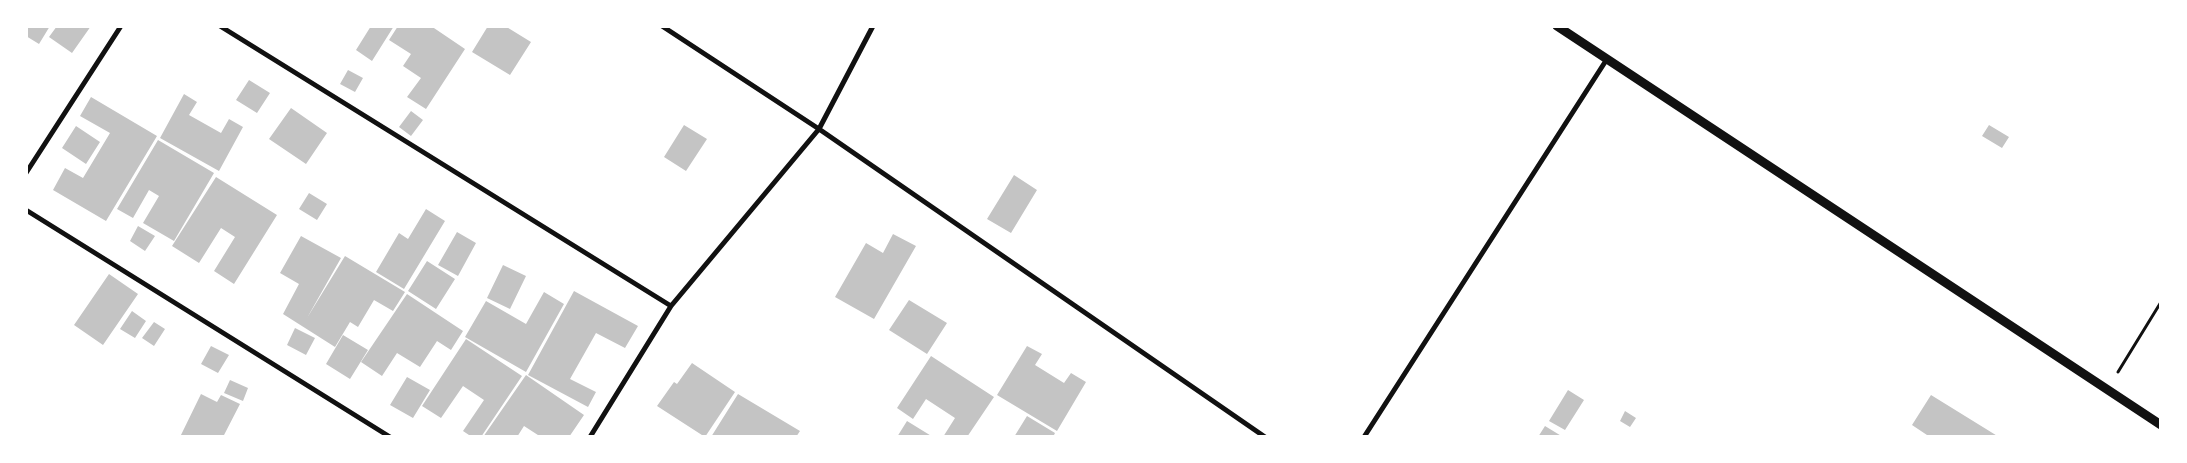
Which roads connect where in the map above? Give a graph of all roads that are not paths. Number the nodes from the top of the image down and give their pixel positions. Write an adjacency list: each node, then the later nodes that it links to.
1 (121, 26): 8 (street)
2 (220, 26): 10 (street)
3 (662, 26): 7 (street)
4 (873, 26): 7 (street)
5 (1557, 26): 6 (street)
6 (1607, 59): 11 (street); 15 (street)
7 (819, 129): 10 (street); 14 (street)
8 (26, 173)
9 (26, 210): 12 (street)
10 (671, 306): 13 (street)
11 (2161, 424)
12 (390, 437)
13 (590, 437)
14 (1265, 437)
15 (1364, 437)

